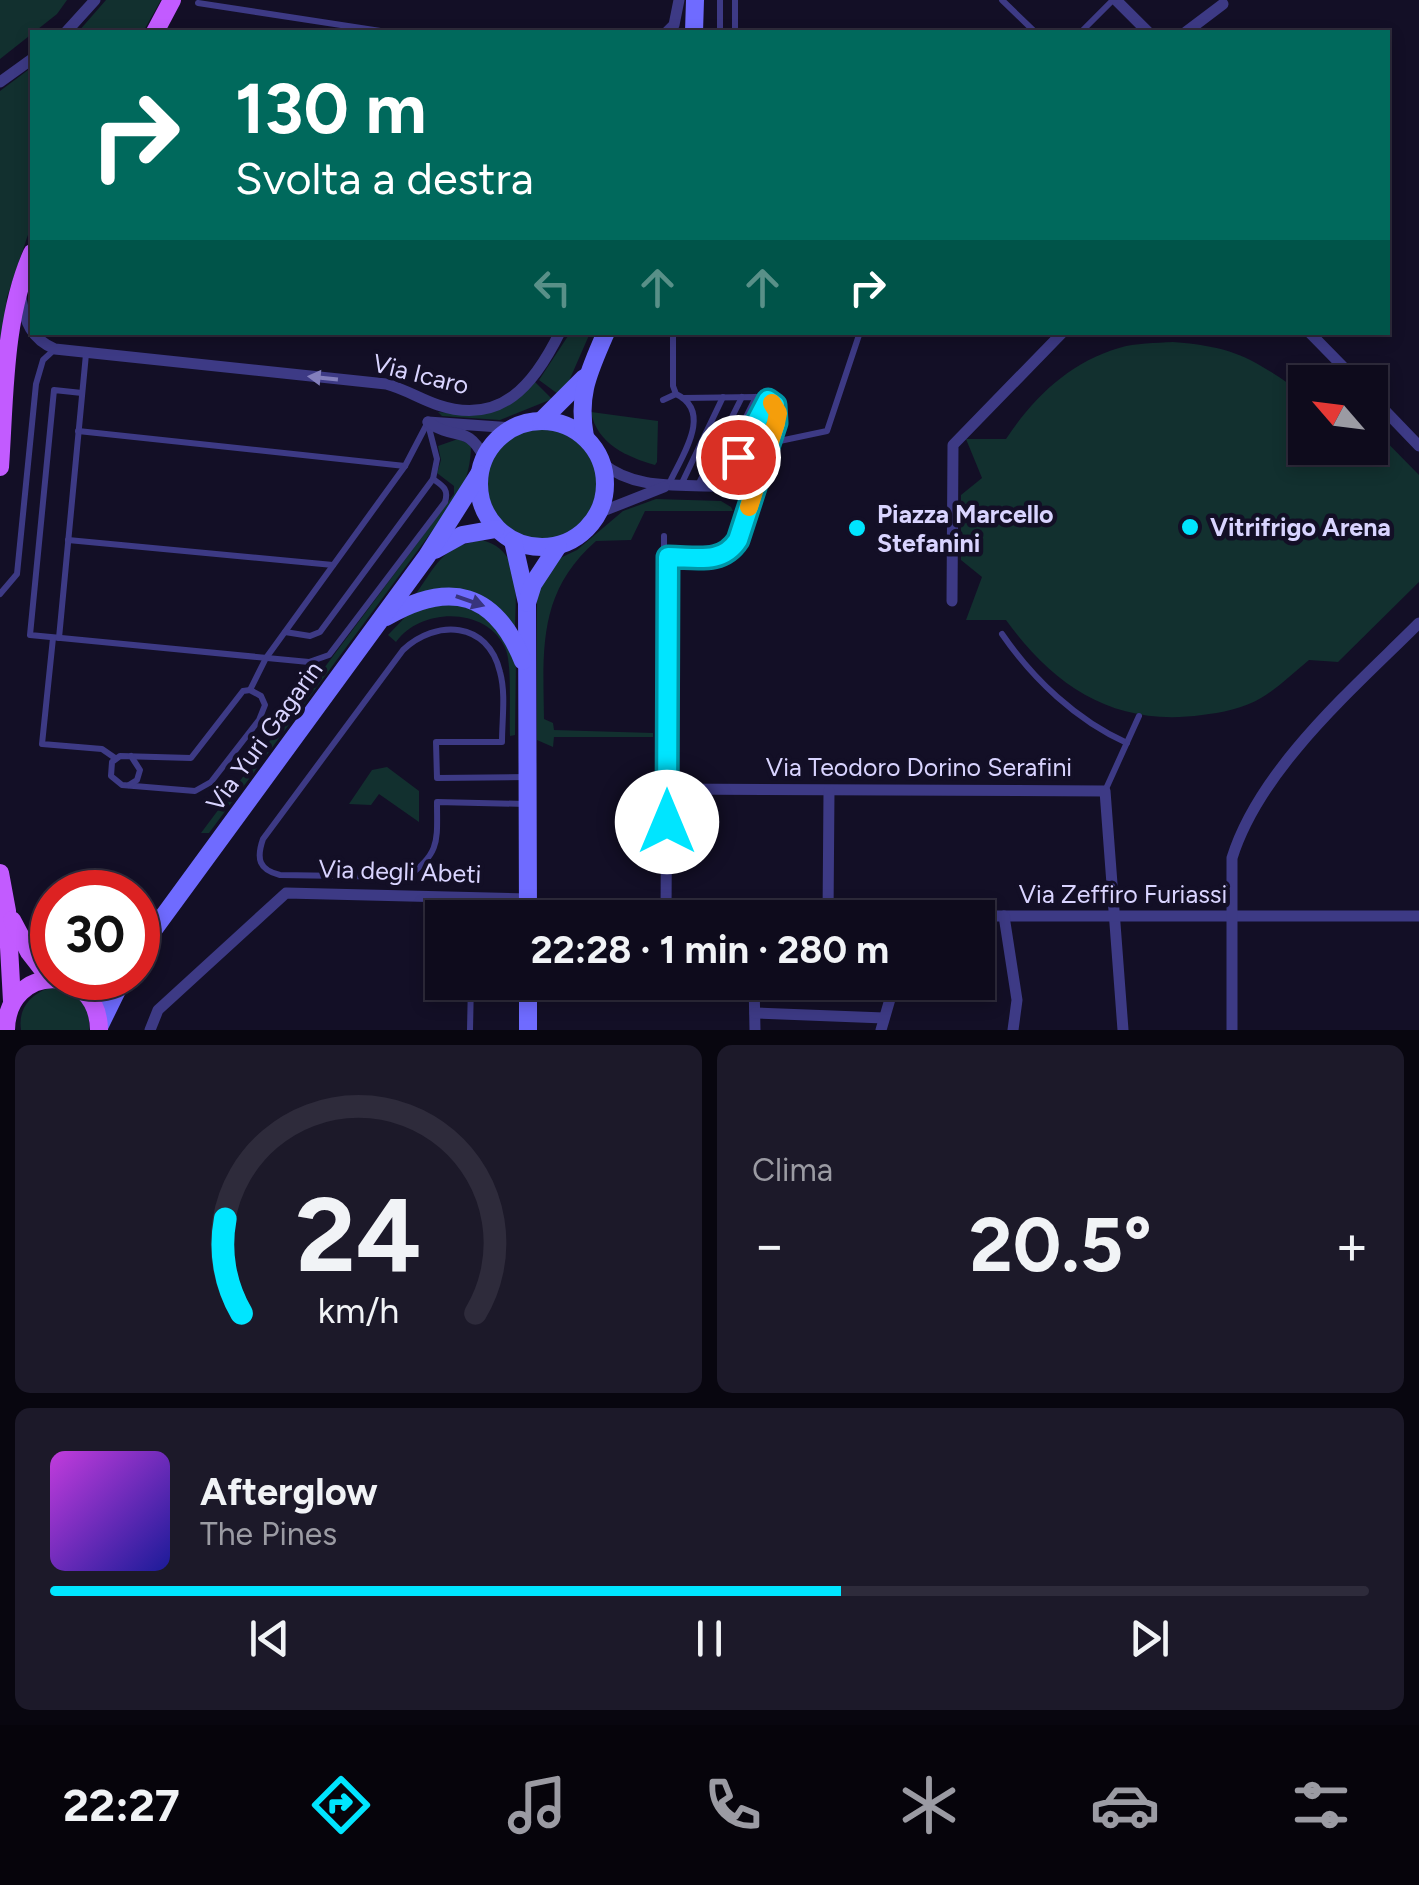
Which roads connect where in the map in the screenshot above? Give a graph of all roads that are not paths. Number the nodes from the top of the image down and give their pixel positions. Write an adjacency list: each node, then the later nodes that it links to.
1 (94, 0): 11 (street)
2 (172, 0): 12 (main road)
3 (681, 0): 14 (street); 15 (main road)
4 (695, 0): 16 (main road)
5 (720, 0): 17 (lane)
6 (736, 0): 18 (lane)
7 (1002, 0): 19 (lane)
8 (1115, 0): 20 (lane); 21 (street)
9 (198, 3): 13 (lane)
10 (1223, 4): 22 (street)
11 (68, 30)
12 (156, 30)
13 (374, 30)
14 (669, 30)
15 (682, 30)
16 (694, 30)
17 (720, 30)
18 (735, 30)
19 (1033, 30)
20 (1083, 30)
21 (1146, 30)
22 (1189, 30)
23 (30, 60): 24 (street)
24 (0, 82)
25 (30, 258): 26 (main road)
26 (20, 289): 27 (street); 58 (main road)
27 (30, 330)
28 (33, 335): 35 (street)
29 (605, 335): 38 (main road)
30 (671, 335): 40 (lane)
31 (859, 335): 53 (lane)
32 (1060, 335): 74 (street)
33 (1312, 335): 37 (street)
34 (559, 336): 44 (street, Via Icaro)
35 (55, 349): 36 (street, Via Icaro); 73 (lane)
36 (86, 352): 39 (lane); 44 (street, Via Icaro, one-way to 36)
37 (1341, 365)
38 (588, 374): 48 (main road); 52 (main road)
39 (82, 393): 51 (lane); 80 (lane)
40 (680, 396): 41 (lane); 45 (lane); 60 (lane)
41 (723, 397): 42 (lane); 60 (lane)
42 (742, 397): 43 (lane); 61 (lane)
43 (756, 397): 46 (lane); 62 (lane)
44 (423, 398): 49 (street)
45 (663, 400)
46 (768, 400): 53 (lane); 62 (lane)
47 (1388, 414): 54 (street)
48 (541, 421): 50 (main road); 52 (main road)
49 (428, 422): 50 (street); 56 (street); 57 (lane); 59 (lane)
50 (512, 428): 56 (main road, Via Yuri Gagarin)
51 (78, 432): 57 (lane); 67 (lane)
52 (585, 437): 55 (main road)
53 (770, 442): 63 (lane)
54 (1419, 446)
55 (602, 463): 60 (street); 64 (main road)
56 (482, 465): 65 (main road); 70 (main road, Via Yuri Gagarin)
57 (405, 466): 72 (lane)
58 (0, 467)
59 (433, 479): 78 (lane); 81 (lane)
60 (674, 485): 61 (street); 64 (street)
61 (698, 485): 62 (street)
62 (717, 485): 63 (street)
63 (754, 491): 71 (street)
64 (598, 513): 69 (main road)
65 (496, 528): 68 (main road); 70 (main road, Via Yuri Gagarin)
66 (664, 536): 71 (lane)
67 (68, 540): 72 (lane); 80 (lane)
68 (513, 542): 69 (main road); 75 (main road)
69 (558, 546): 75 (main road)
70 (427, 556): 76 (main road, Via Yuri Gagarin)
71 (666, 557): 90 (street)
72 (333, 566): 78 (lane)
73 (0, 594)
74 (952, 601)
75 (527, 603): 82 (main road)
76 (381, 620): 82 (main road, one-way to 82); 106 (main road, Via Yuri Gagarin)
77 (1419, 623): 104 (street)
78 (285, 632): 81 (lane)
79 (1002, 634): 85 (lane)
80 (56, 638): 81 (lane); 87 (lane)
81 (266, 658): 83 (lane)
82 (527, 671): 88 (main road)
83 (250, 690): 86 (lane); 89 (lane)
84 (1139, 716): 85 (lane)
85 (1127, 743): 91 (lane)
86 (125, 755): 87 (lane); 89 (lane)
87 (116, 758): 89 (lane)
88 (528, 777): 93 (main road); 93 (lane)
89 (122, 785)
90 (667, 789): 92 (street, Via Teodoro Dorino Serafini); 98 (street)
91 (1105, 790): 92 (street, Via Teodoro Dorino Serafini); 103 (street, Via Teodoro Dorino Serafini)
92 (829, 791): 99 (street)
93 (528, 804): 97 (main road)
94 (0, 873): 100 (main road)
95 (473, 898): 96 (street, Via degli Abeti); 120 (street, Via degli Abeti)
96 (481, 900)
97 (528, 900)
98 (666, 900)
99 (828, 900)
100 (8, 911): 107 (main road); 109 (main road)
101 (995, 916): 102 (street, Via Zeffiro Furiassi)
102 (1004, 916): 103 (street, Via Zeffiro Furiassi); 124 (street)
103 (1114, 916): 104 (street, Via Zeffiro Furiassi); 125 (street, Via Teodoro Dorino Serafini)
104 (1231, 916): 105 (street, Via Zeffiro Furiassi); 126 (street)
105 (1419, 916)
106 (160, 920)
107 (30, 953)
108 (30, 988): 109 (main road)
109 (12, 1000): 119 (main road)
110 (91, 1000): 118 (main road)
111 (112, 1000): 118 (main road)
112 (471, 1000): 121 (lane)
113 (528, 1000): 122 (main road)
114 (755, 1000): 116 (street)
115 (889, 1000): 117 (street)
116 (755, 1014): 117 (street); 123 (street)
117 (882, 1024)
118 (99, 1028)
119 (6, 1030)
120 (150, 1030)
121 (470, 1030)
122 (528, 1030)
123 (755, 1030)
124 (1013, 1030)
125 (1123, 1030)
126 (1232, 1030)

